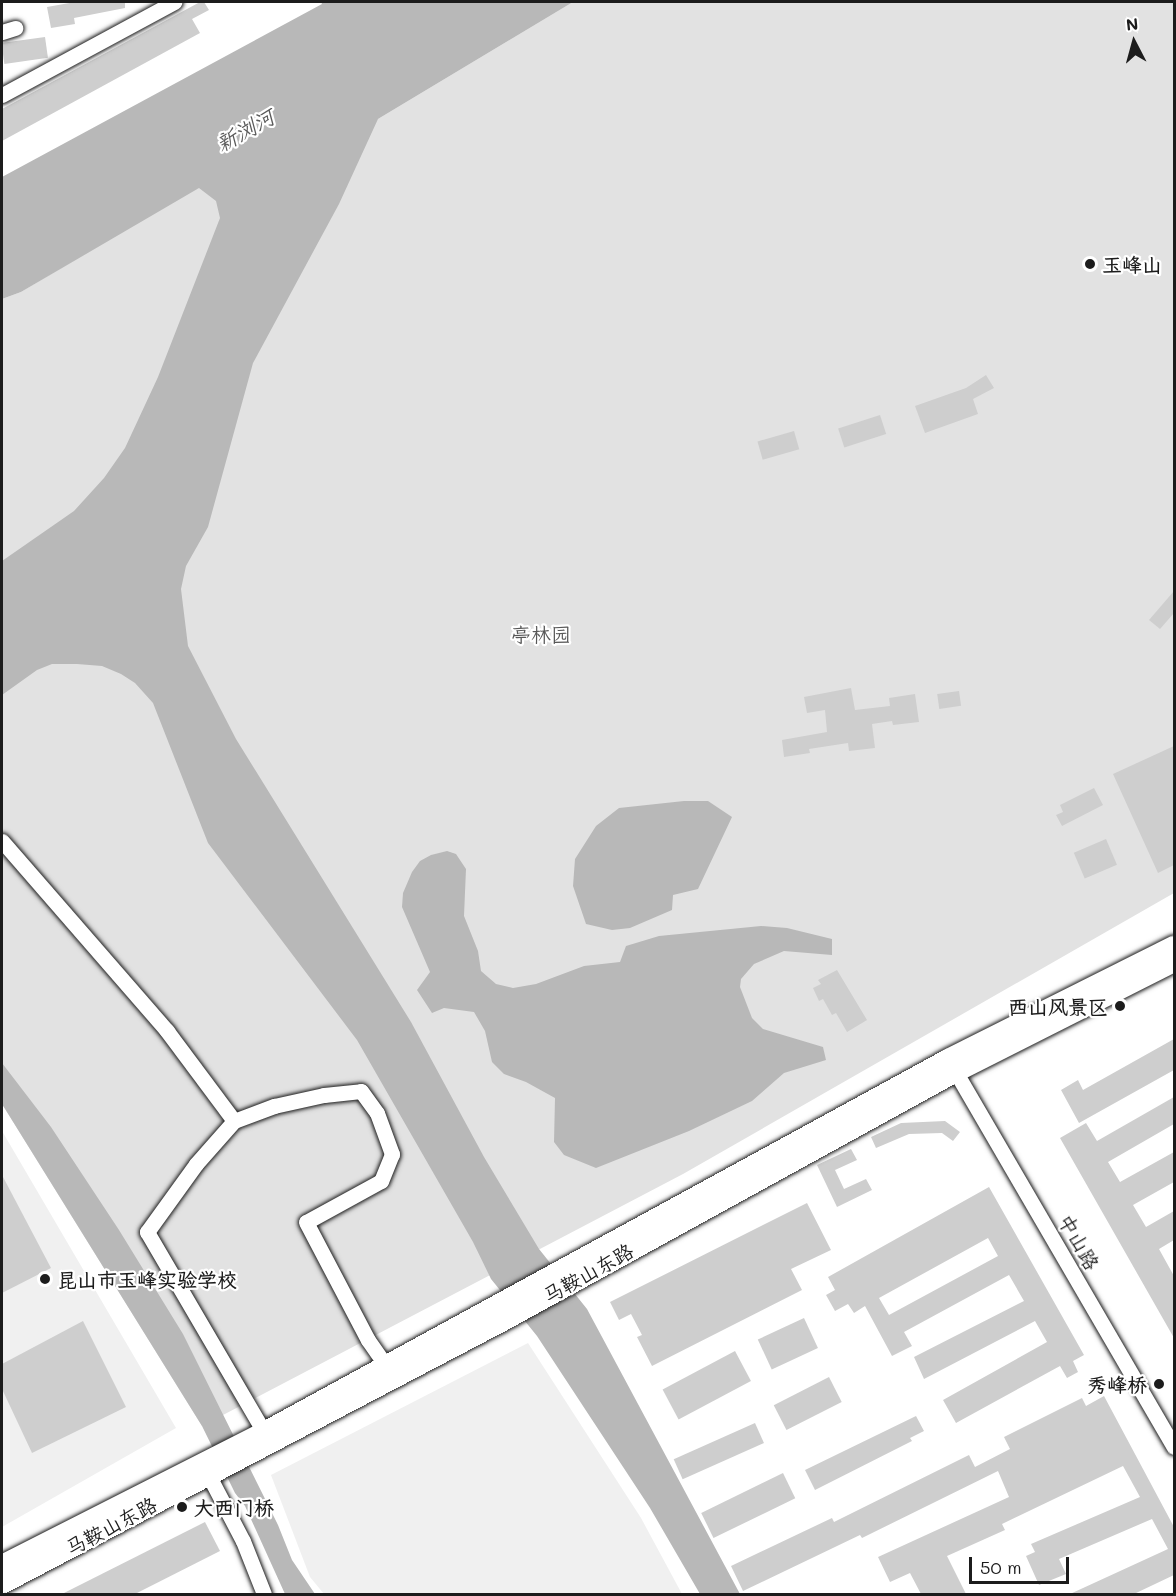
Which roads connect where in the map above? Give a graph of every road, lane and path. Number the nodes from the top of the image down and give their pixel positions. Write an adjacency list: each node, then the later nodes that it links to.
1 (174, 2): 2 (street)
2 (2, 95)
3 (2, 841): 7 (street)
4 (1174, 946): 6 (main road, 马鞍山东路)
5 (1174, 962): 6 (main road, 马鞍山东路)
6 (952, 1065): 8 (main road, 马鞍山东路); 11 (street, 中山路)
7 (234, 1121): 9 (street); 10 (street)
8 (501, 1314): 9 (main road, 马鞍山东路); 12 (main road, 马鞍山东路)
9 (386, 1366): 10 (main road, 马鞍山东路)
10 (264, 1431): 13 (main road, 马鞍山东路)
11 (1174, 1448)
12 (209, 1476): 14 (main road, 马鞍山东路); 15 (street)
13 (2, 1565)
14 (2, 1584)
15 (264, 1594)

